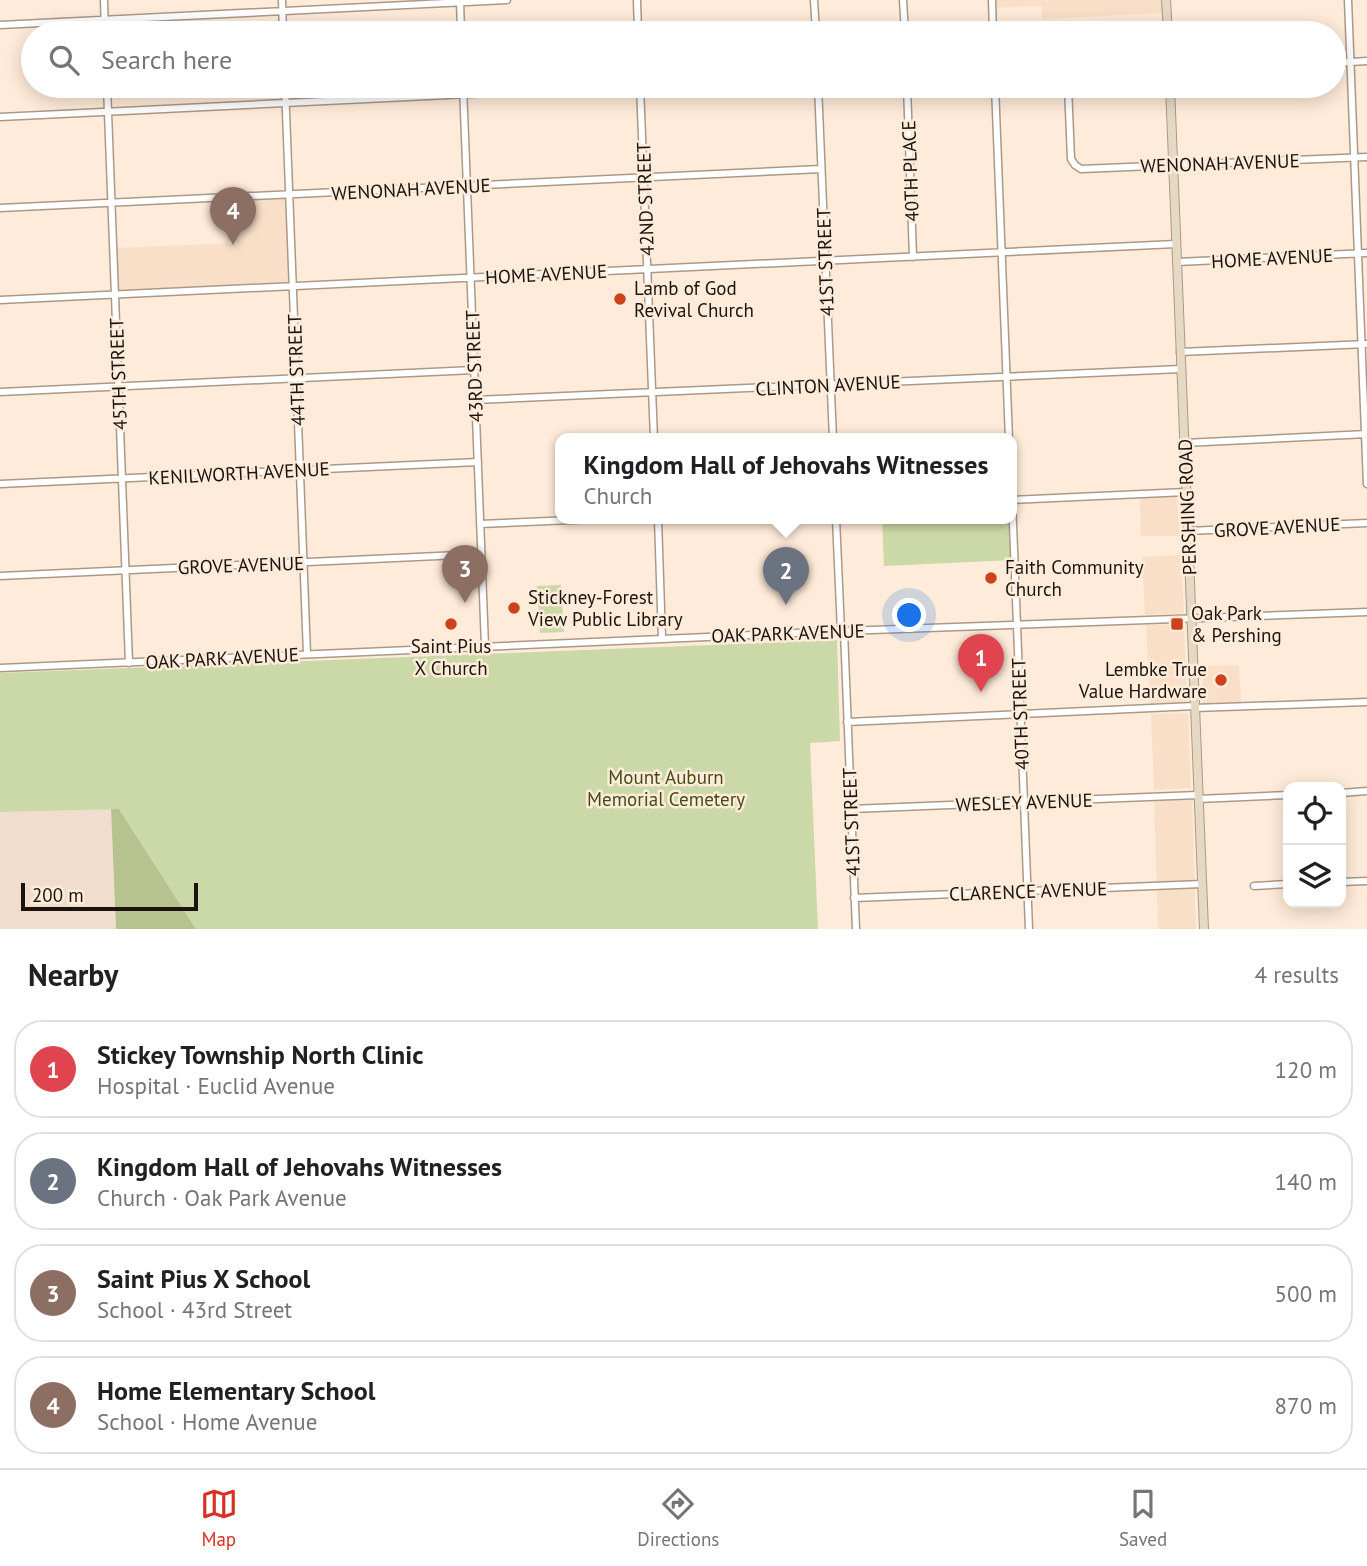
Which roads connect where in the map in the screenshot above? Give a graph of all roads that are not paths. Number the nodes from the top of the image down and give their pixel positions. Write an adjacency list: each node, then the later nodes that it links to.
1 (104, 0): 12 (street)
2 (282, 0): 11 (street)
3 (508, 0): 10 (street)
4 (637, 0): 16 (street)
5 (814, 0): 17 (street)
6 (903, 0): 18 (street)
7 (992, 0): 19 (street)
8 (1166, 0): 20 (main road)
9 (1348, 0): 25 (street)
10 (460, 1): 11 (street); 15 (street)
11 (282, 11): 12 (street); 14 (street)
12 (104, 20): 13 (street)
13 (83, 21)
14 (282, 21)
15 (461, 21)
16 (638, 21)
17 (815, 21)
18 (904, 21)
19 (993, 21)
20 (1167, 21)
21 (21, 24): 22 (street)
22 (0, 25)
23 (1367, 61): 25 (street)
24 (1346, 62): 25 (street)
25 (1350, 62): 39 (street)
26 (107, 98): 37 (street, 45TH STREET)
27 (286, 98): 36 (street, 44TH STREET)
28 (385, 98): 36 (street)
29 (464, 98): 44 (street, 43RD STREET)
30 (641, 98): 43 (street, 42ND STREET)
31 (818, 98): 42 (street, 41ST STREET)
32 (907, 98): 52 (street, 40TH PLACE)
33 (996, 98): 49 (street)
34 (1069, 98): 41 (street, WENONAH AVENUE)
35 (1170, 98): 41 (main road, PERSHING ROAD)
36 (286, 103): 37 (street); 45 (street, 44TH STREET)
37 (108, 112): 38 (street); 46 (street, 45TH STREET)
38 (0, 117)
39 (1354, 158): 40 (street, WENONAH AVENUE); 41 (street, WENONAH AVENUE); 51 (street)
40 (1367, 158)
41 (1173, 165): 48 (main road, PERSHING ROAD)
42 (821, 169): 43 (street, WENONAH AVENUE); 53 (street, 41ST STREET)
43 (644, 178): 44 (street, WENONAH AVENUE); 55 (street, 42ND STREET)
44 (467, 186): 45 (street, WENONAH AVENUE); 56 (street, 43RD STREET)
45 (289, 194): 46 (street, WENONAH AVENUE); 57 (street, 44TH STREET)
46 (111, 203): 47 (street, WENONAH AVENUE); 58 (street, 45TH STREET)
47 (0, 208)
48 (1176, 244): 49 (street, HOME AVENUE); 54 (main road, PERSHING ROAD)
49 (1002, 253): 52 (street, HOME AVENUE); 64 (street)
50 (1367, 253): 51 (street, HOME AVENUE)
51 (1358, 254): 54 (street, HOME AVENUE); 60 (street)
52 (913, 257): 53 (street, HOME AVENUE)
53 (825, 261): 55 (street, HOME AVENUE); 66 (street, 41ST STREET)
54 (1177, 262): 61 (main road, PERSHING ROAD)
55 (648, 269): 56 (street, HOME AVENUE); 69 (street, 42ND STREET)
56 (471, 278): 57 (street, HOME AVENUE); 63 (street, 43RD STREET)
57 (293, 286): 58 (street, HOME AVENUE); 65 (street, 44TH STREET)
58 (115, 295): 59 (street, HOME AVENUE); 67 (street, 45TH STREET)
59 (0, 300)
60 (1364, 344): 61 (street); 74 (street)
61 (1180, 352): 62 (main road, PERSHING ROAD)
62 (1181, 369): 64 (street, CLINTON AVENUE); 75 (main road, PERSHING ROAD)
63 (474, 370): 65 (street); 70 (street, 43RD STREET)
64 (1007, 377): 66 (street, CLINTON AVENUE); 73 (street)
65 (296, 379): 67 (street); 77 (street, 44TH STREET)
66 (830, 385): 69 (street, CLINTON AVENUE); 72 (street, 41ST STREET)
67 (118, 387): 68 (street); 78 (street, 45TH STREET)
68 (0, 392)
69 (653, 393): 70 (street, CLINTON AVENUE); 71 (street, 42ND STREET)
70 (475, 400): 76 (street, 43RD STREET)
71 (654, 433)
72 (833, 433)
73 (1009, 433)
74 (1366, 434): 75 (street); 80 (street)
75 (1184, 443): 81 (main road, PERSHING ROAD)
76 (478, 462): 77 (street, KENILWORTH AVENUE); 85 (street, 43RD STREET)
77 (300, 470): 78 (street, KENILWORTH AVENUE); 91 (street, 44TH STREET)
78 (122, 478): 79 (street, KENILWORTH AVENUE); 92 (street, 45TH STREET)
79 (0, 484)
80 (1367, 484)
81 (1186, 492): 82 (street); 89 (main road, PERSHING ROAD)
82 (1017, 500)
83 (555, 521): 85 (street)
84 (1367, 523): 89 (street, GROVE AVENUE)
85 (480, 524): 90 (street, 43RD STREET)
86 (657, 524): 98 (street)
87 (836, 524): 97 (street, 41ST STREET)
88 (1013, 524): 96 (street, 40TH STREET)
89 (1188, 531): 95 (main road, PERSHING ROAD)
90 (481, 554): 91 (street, GROVE AVENUE); 99 (street, 43RD STREET)
91 (303, 562): 92 (street, GROVE AVENUE); 100 (street, 44TH STREET)
92 (125, 570): 93 (street, GROVE AVENUE); 101 (street, 45TH STREET)
93 (0, 576)
94 (1367, 612): 95 (street, OAK PARK AVENUE)
95 (1191, 618): 96 (street, OAK PARK AVENUE); 104 (main road, PERSHING ROAD)
96 (1017, 624): 97 (street, OAK PARK AVENUE); 105 (street, 40TH STREET)
97 (842, 631): 98 (street, OAK PARK AVENUE); 106 (street, 41ST STREET)
98 (662, 639): 99 (street, OAK PARK AVENUE)
99 (485, 646): 100 (street, OAK PARK AVENUE)
100 (307, 654): 101 (street, OAK PARK AVENUE)
101 (129, 663): 102 (street, OAK PARK AVENUE)
102 (0, 668)
103 (1367, 702): 104 (street)
104 (1195, 707): 105 (street); 110 (main road, PERSHING ROAD)
105 (1020, 713): 106 (street); 111 (street, 40TH STREET)
106 (847, 722): 112 (street, 41ST STREET)
107 (1367, 792): 108 (street)
108 (1346, 793)
109 (1283, 795): 110 (street, WESLEY AVENUE)
110 (1198, 797): 111 (street, WESLEY AVENUE); 115 (main road, PERSHING ROAD)
111 (1024, 802): 112 (street, WESLEY AVENUE); 118 (street, 40TH STREET)
112 (851, 809): 119 (street, 41ST STREET)
113 (1367, 881): 114 (street)
114 (1346, 882)
115 (1202, 884): 118 (street, CLARENCE AVENUE); 122 (main road, PERSHING ROAD)
116 (1283, 884): 117 (street)
117 (1254, 886)
118 (1027, 891): 119 (street, CLARENCE AVENUE); 121 (street, 40TH STREET)
119 (855, 898): 120 (street, 41ST STREET)
120 (856, 929)
121 (1029, 929)
122 (1203, 929)

